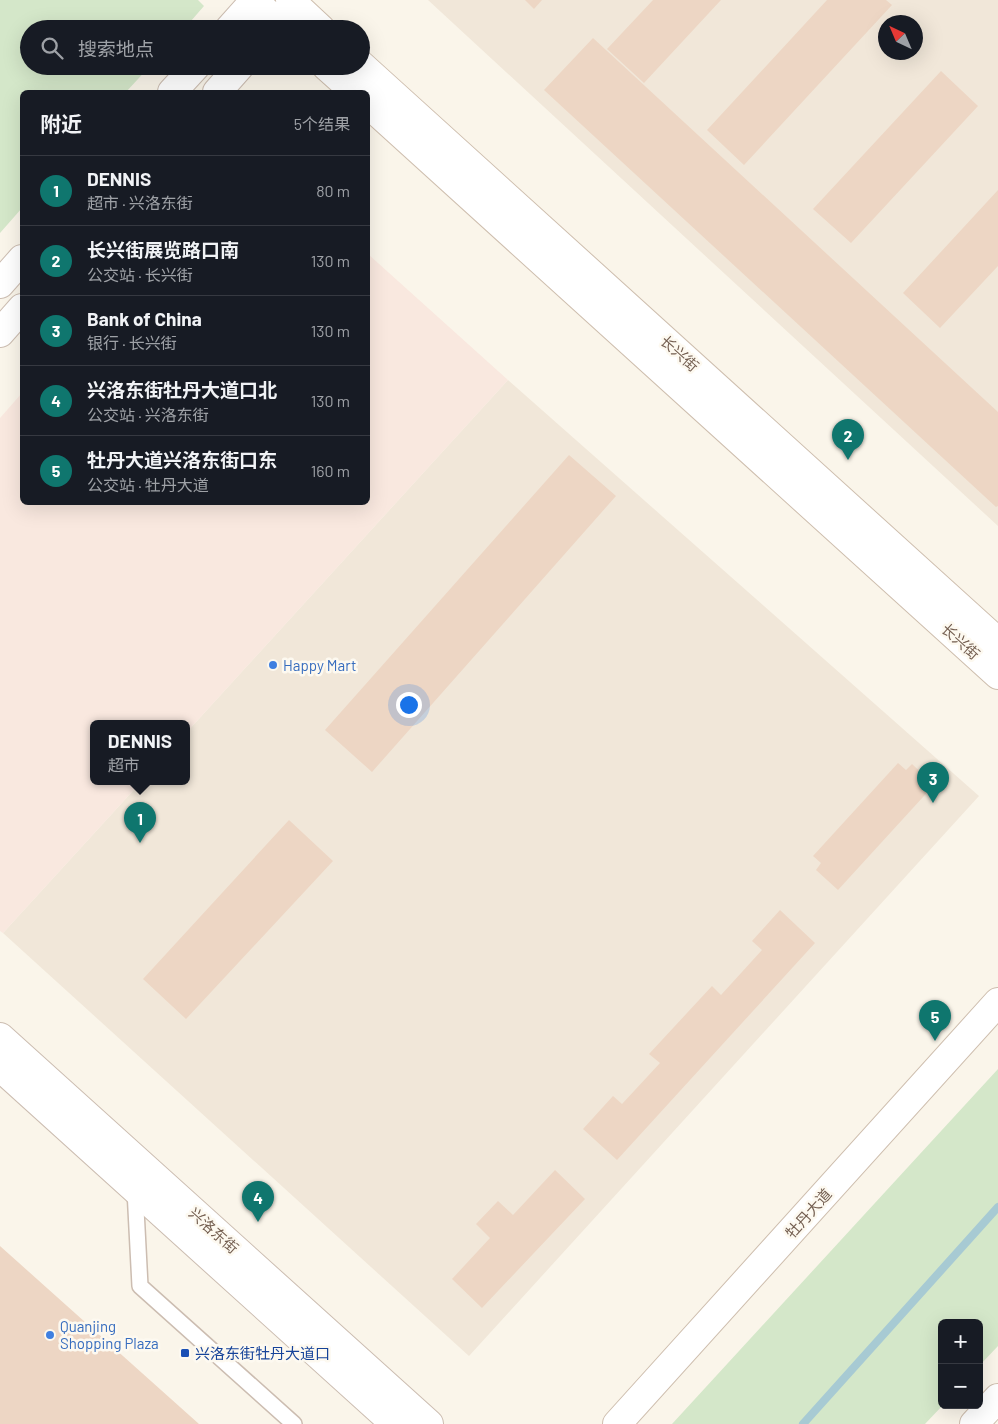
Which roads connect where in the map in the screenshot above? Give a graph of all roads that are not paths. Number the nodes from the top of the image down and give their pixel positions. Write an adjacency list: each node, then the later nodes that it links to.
1 (254, 0): 2 (main road); 3 (main road)
2 (287, 14): 4 (main road)
3 (237, 20)
4 (301, 20)
5 (370, 73): 17 (main road, 长兴街)
6 (188, 75): 9 (main road)
7 (232, 75): 10 (main road)
8 (336, 75): 11 (main road)
9 (174, 90)
10 (219, 90)
11 (353, 90)
12 (370, 106): 18 (main road, 长兴街)
13 (20, 261): 14 (main road)
14 (0, 284)
15 (20, 310): 16 (main road)
16 (0, 333)
17 (998, 642)
18 (998, 675)
19 (998, 1002): 27 (main road, 牡丹大道)
20 (0, 1037): 26 (main road, 兴洛东街)
21 (0, 1067): 22 (main road, 兴洛东街)
22 (135, 1190): 24 (lane); 25 (main road, 兴洛东街)
23 (998, 1398): 28 (main road)
24 (294, 1424)
25 (395, 1424)
26 (429, 1424)
27 (617, 1424)
28 (974, 1424)

